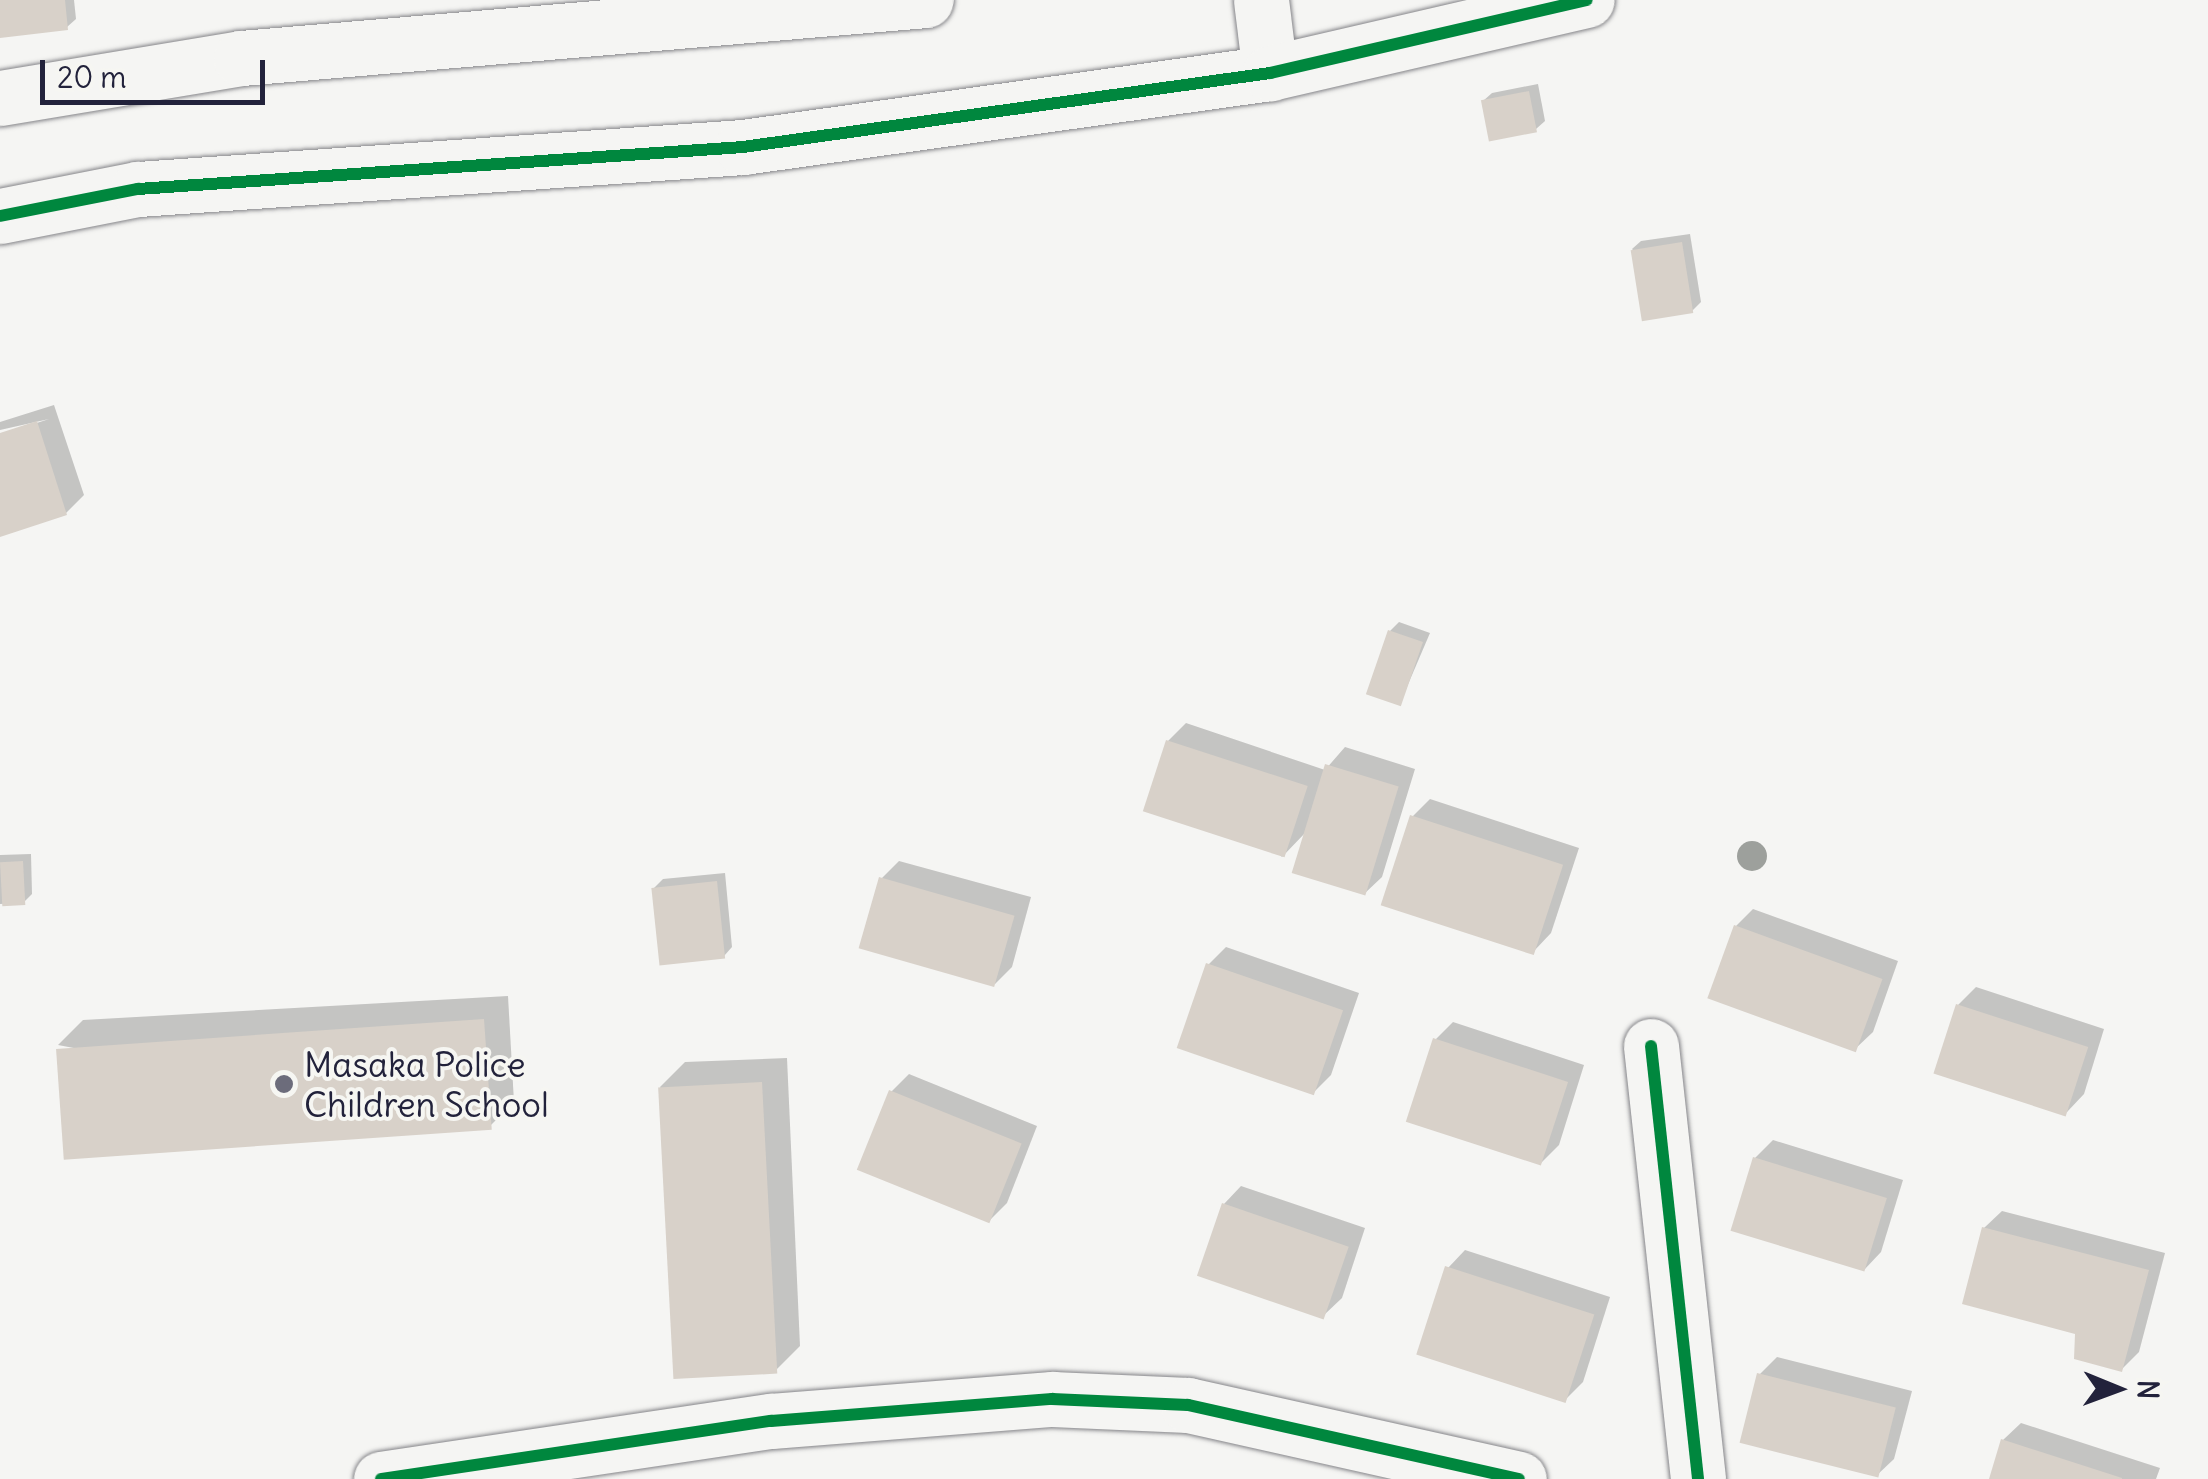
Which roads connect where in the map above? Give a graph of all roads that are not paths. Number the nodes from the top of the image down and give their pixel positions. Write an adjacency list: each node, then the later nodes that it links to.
1 (926, 0): 5 (street)
2 (1261, 0): 4 (street)
3 (1588, 0): 4 (street)
4 (1270, 73): 6 (street)
5 (0, 98)
6 (0, 216)
7 (1651, 1046): 10 (street)
8 (381, 1479): 9 (street)
9 (1519, 1479)
10 (1698, 1479)

